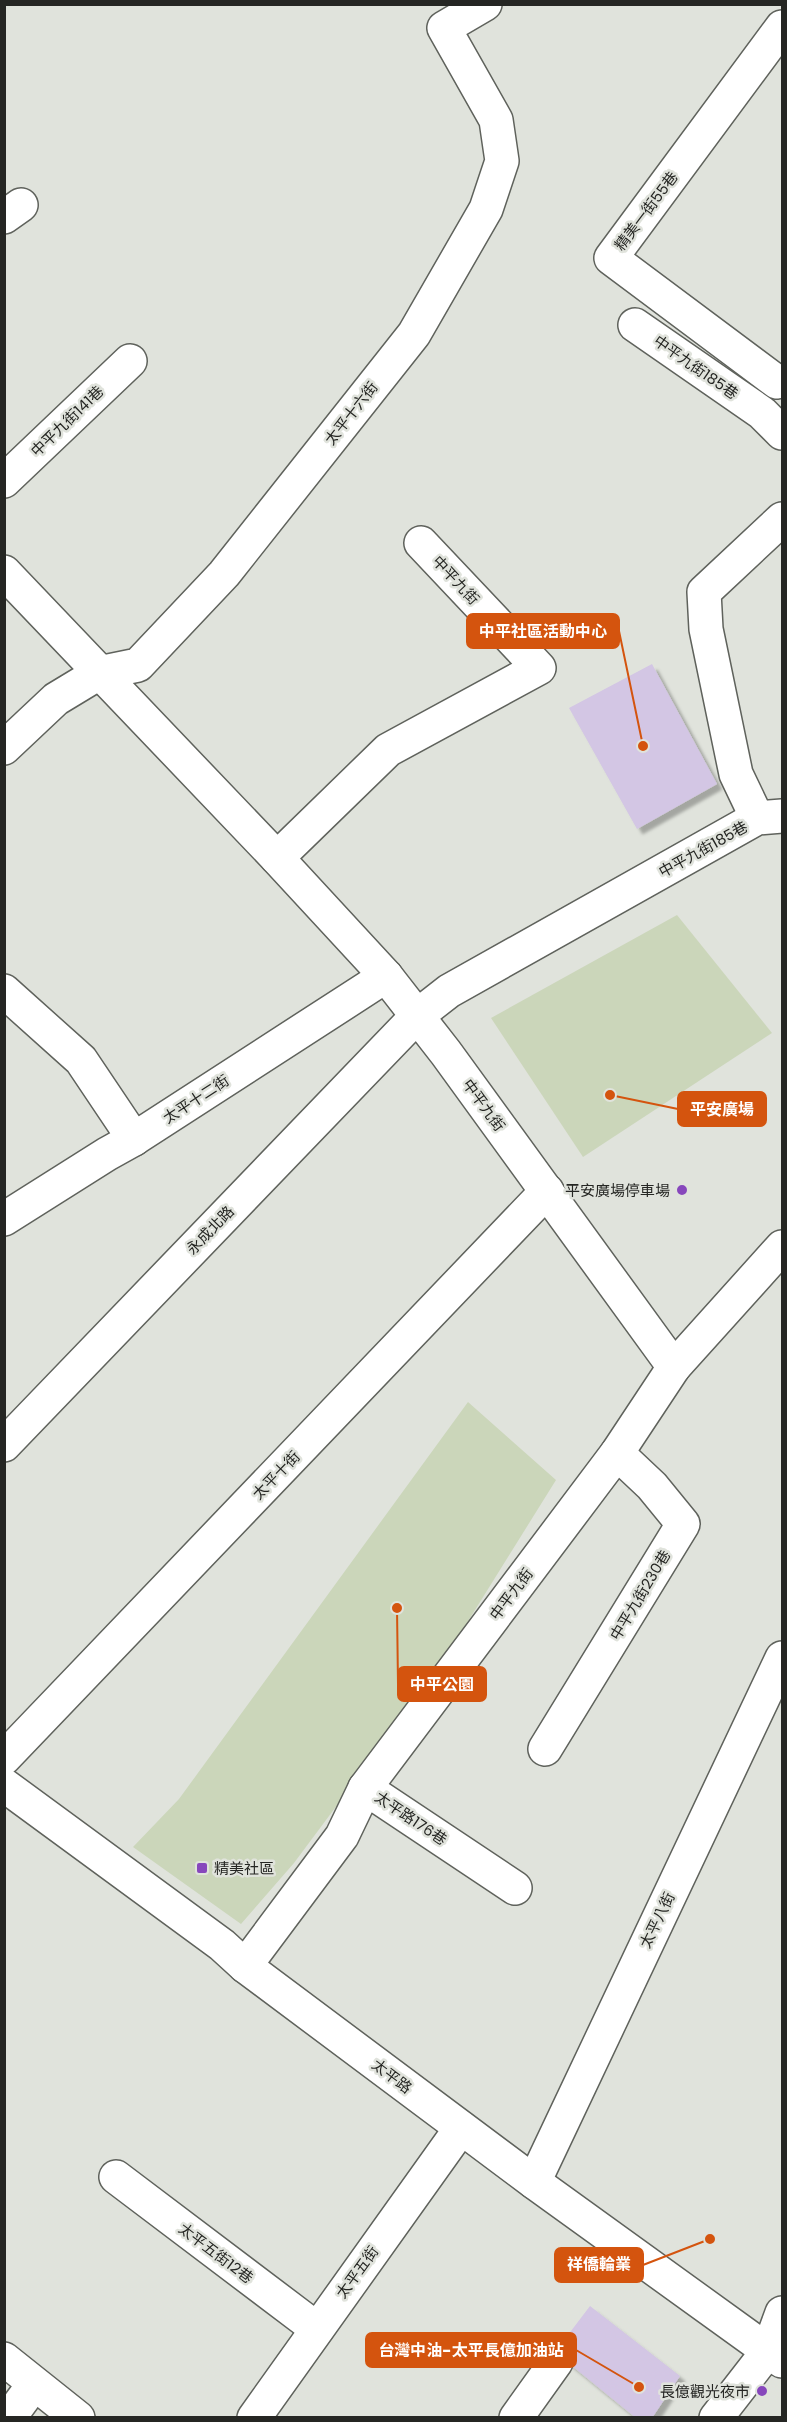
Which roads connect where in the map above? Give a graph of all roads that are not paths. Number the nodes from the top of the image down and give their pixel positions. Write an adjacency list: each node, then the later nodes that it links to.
1 (485, 4): 11 (street, 太平十六街)
2 (783, 27): 5 (street, 精美一街55巷)
3 (635, 325): 6 (street, 中平九街185巷)
4 (130, 361): 7 (street, 中平九街141巷)
5 (780, 376): 6 (street)
6 (772, 423)
7 (4, 481)
8 (783, 519): 13 (street, 中平九街185巷)
9 (421, 543): 14 (street, 中平九街)
10 (4, 572): 11 (street, 中平九街)
11 (99, 673): 12 (street, 太平十六街); 14 (street, 中平九街)
12 (4, 748)
13 (770, 817): 17 (street, 中平九街185巷)
14 (277, 858): 15 (street, 中平九街)
15 (386, 976): 17 (street, 中平九街); 18 (street, 太平十二街)
16 (4, 991): 18 (street)
17 (417, 1016): 19 (street, 中平九街); 23 (street, 永成北路)
18 (134, 1139): 20 (street, 太平十二街)
19 (547, 1191): 22 (street, 中平九街); 27 (street, 太平十街)
20 (4, 1219)
21 (783, 1246): 22 (street, 中平九街)
22 (674, 1367): 24 (street, 中平九街)
23 (4, 1445)
24 (617, 1453): 26 (street, 中平九街230巷); 29 (street, 中平九街)
25 (783, 1658): 34 (street, 太平八街)
26 (545, 1749)
27 (4, 1758)
28 (4, 1785): 31 (street, 太平路)
29 (365, 1788): 30 (street, 太平路176巷); 31 (street, 太平路176巷)
30 (515, 1888)
31 (245, 1966): 32 (street, 太平路)
32 (461, 2128): 34 (street, 太平路); 36 (street, 太平五街)
33 (116, 2177): 36 (street, 太平五街12巷)
34 (534, 2182): 37 (street, 太平路)
35 (783, 2313): 37 (street)
36 (317, 2328): 43 (street, 太平五街)
37 (775, 2356): 45 (street)
38 (4, 2359): 40 (street)
39 (556, 2362): 44 (street)
40 (34, 2384): 41 (street); 42 (street)
41 (9, 2418)
42 (78, 2418)
43 (254, 2418)
44 (516, 2418)
45 (716, 2418)

